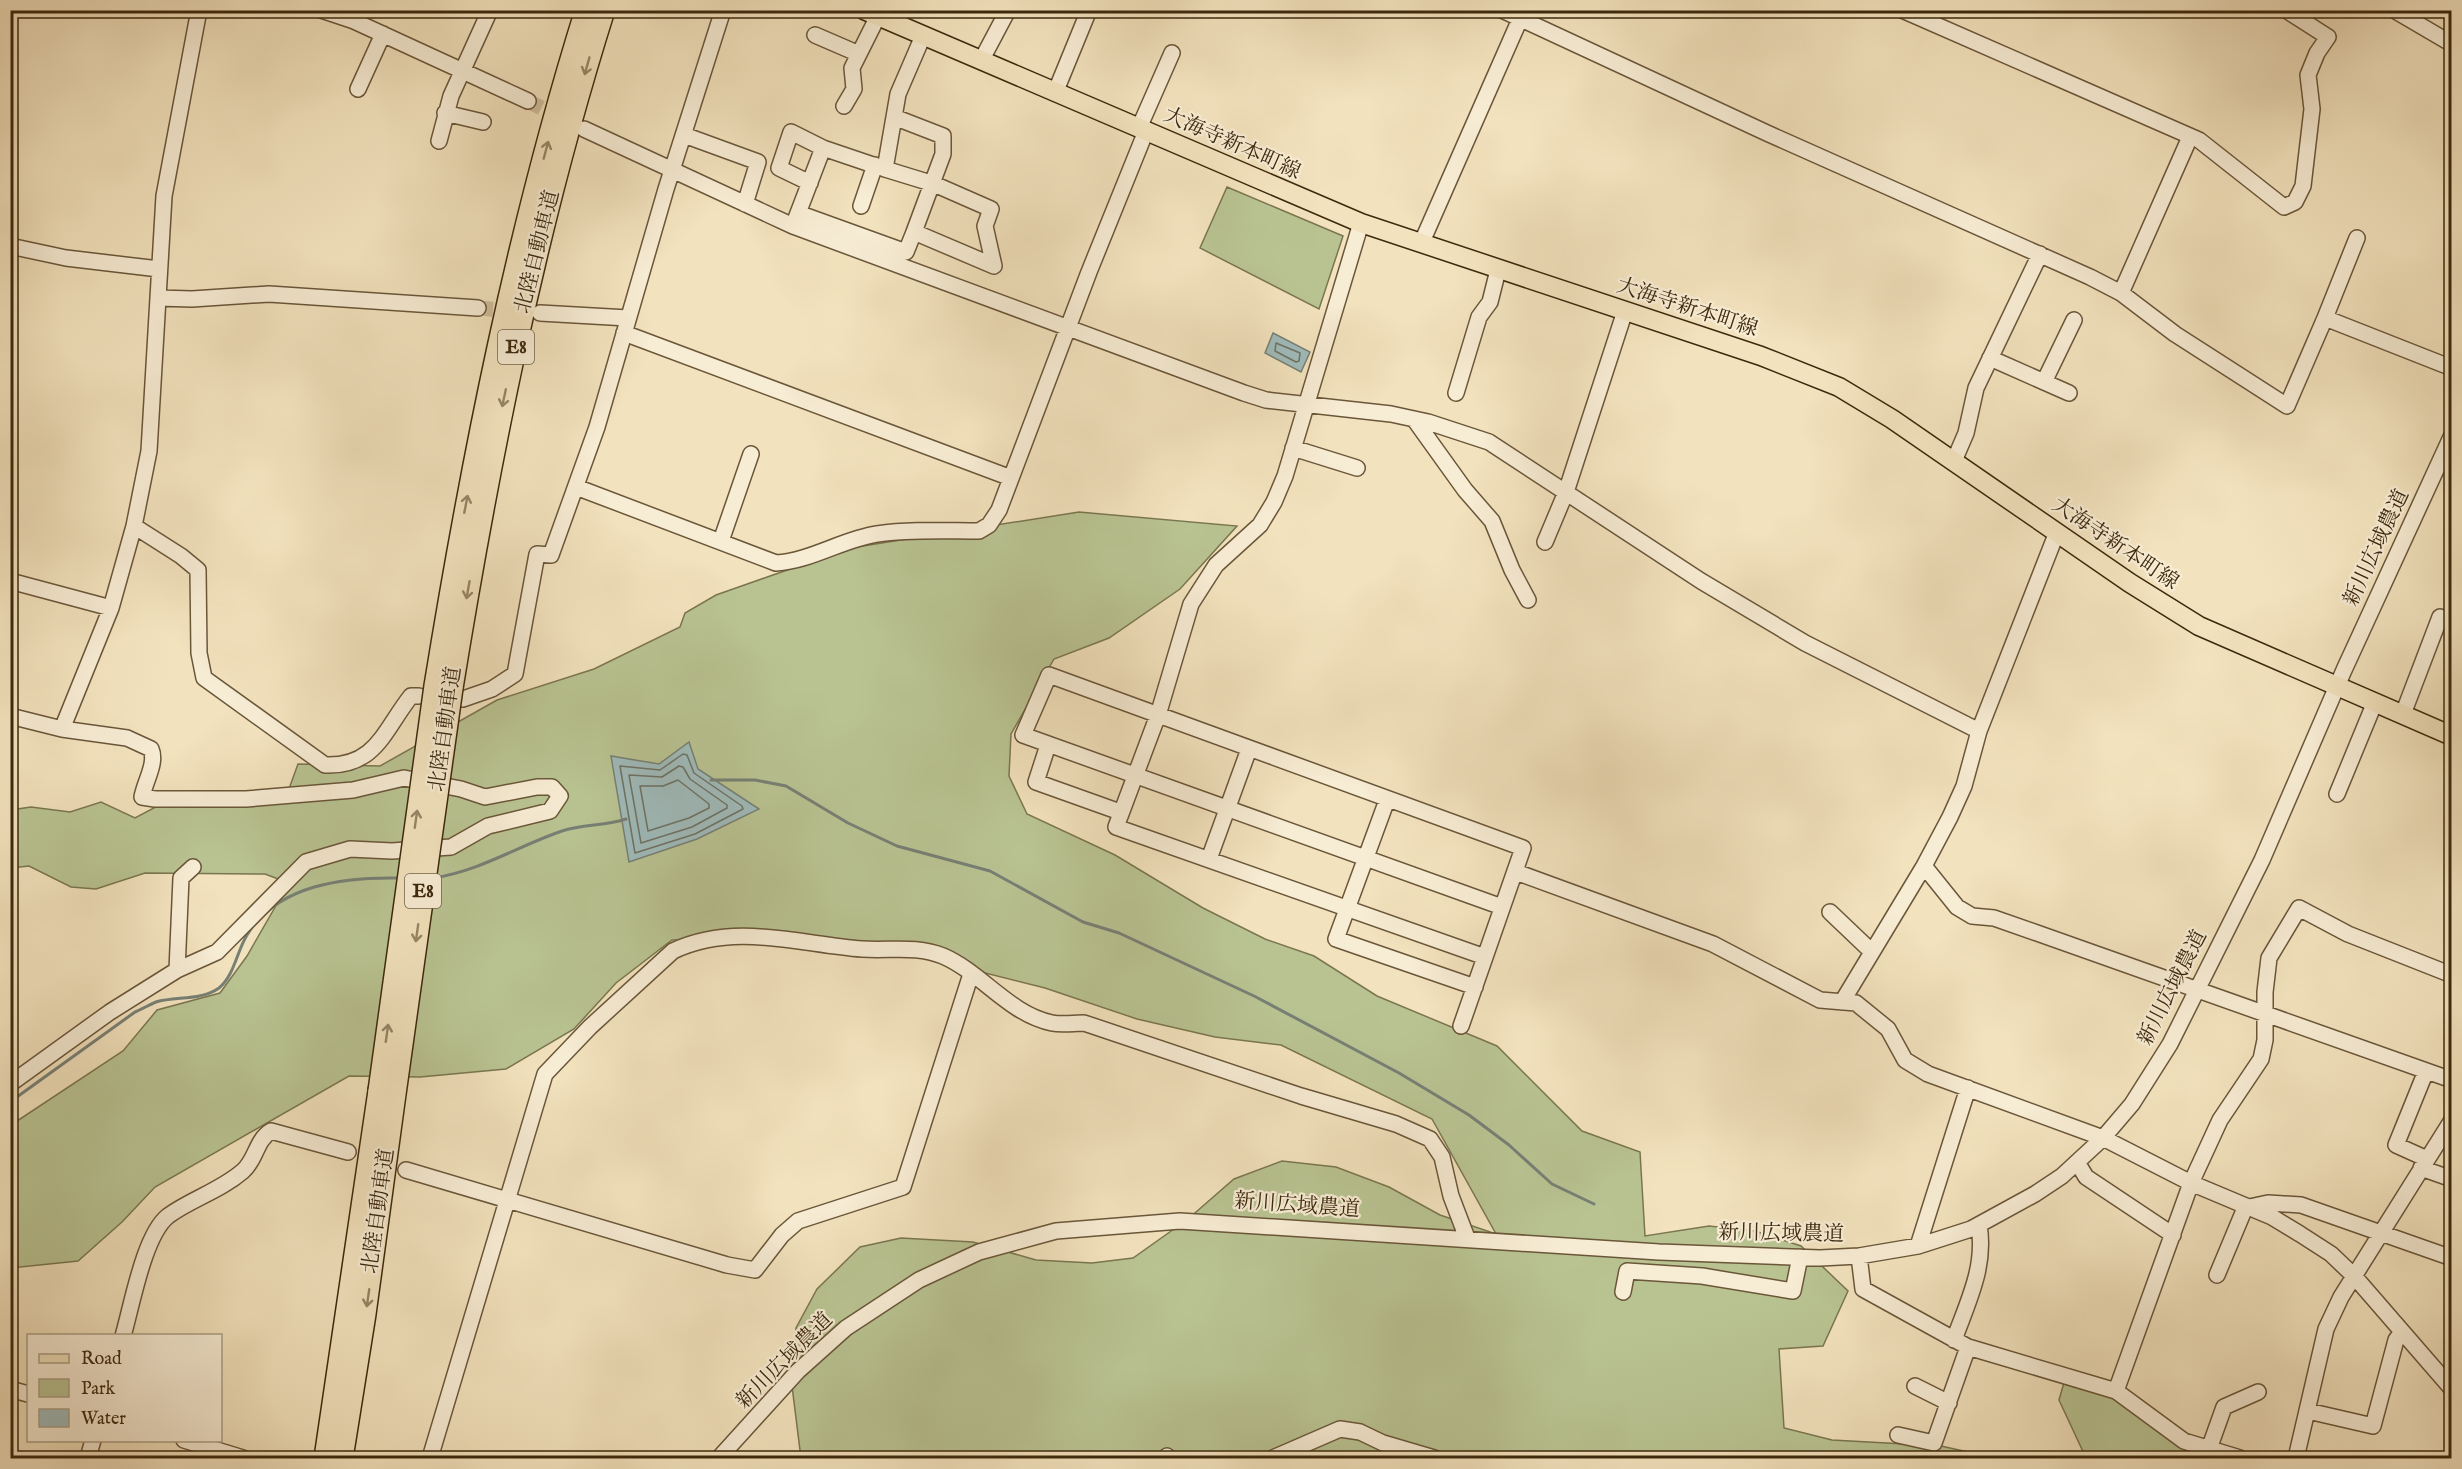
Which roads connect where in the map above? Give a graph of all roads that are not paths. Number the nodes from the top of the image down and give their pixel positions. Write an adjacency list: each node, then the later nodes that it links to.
1 (199, 10): 49 (street)
2 (321, 10): 15 (street)
3 (490, 10): 22 (street)
4 (586, 10): 85 (highway, 北陸自動車道 / E8, one-way to 4)
5 (604, 10): 85 (highway, 北陸自動車道 / E8, one-way to 85)
6 (723, 10): 32 (street)
7 (1008, 10): 21 (street)
8 (1089, 10): 24 (street)
9 (1502, 10): 14 (street)
10 (1902, 10): 33 (street)
11 (2286, 10): 33 (street)
12 (2394, 10): 18 (street)
13 (880, 14): 17 (main road, 大海寺新本町線); 20 (street)
14 (1522, 15): 46 (street); 48 (street)
15 (383, 34): 22 (street); 23 (street)
16 (815, 35): 20 (street)
17 (922, 36): 21 (main road, 大海寺新本町線); 28 (street)
18 (2451, 44)
19 (1172, 53): 31 (street)
20 (859, 54): 26 (street)
21 (981, 61): 24 (main road, 大海寺新本町線)
22 (462, 69): 25 (street); 27 (street)
23 (358, 89)
24 (1055, 93): 31 (main road, 大海寺新本町線)
25 (528, 101)
26 (844, 106)
27 (445, 113): 29 (street); 34 (street)
28 (894, 117): 36 (street); 39 (street)
29 (483, 122)
30 (584, 129): 37 (street)
31 (1142, 130): 43 (main road, 大海寺新本町線); 59 (street)
32 (684, 135): 37 (street); 40 (street)
33 (2190, 137): 51 (street)
34 (439, 141)
35 (824, 148): 36 (street); 38 (street); 38 (street)
36 (880, 167): 39 (street); 41 (street)
37 (674, 169): 40 (street); 56 (street)
38 (810, 183): 42 (street)
39 (934, 184): 44 (street); 44 (street)
40 (745, 204): 42 (street)
41 (861, 206)
42 (796, 220): 44 (street); 59 (street)
43 (1361, 224): 46 (main road, 大海寺新本町線); 66 (street)
44 (914, 232)
45 (2357, 238): 57 (street)
46 (1421, 244): 50 (main road, 大海寺新本町線)
47 (10, 246): 49 (street)
48 (2040, 254): 51 (street); 61 (street)
49 (159, 269): 52 (street)
50 (1498, 270): 54 (main road, 大海寺新本町線); 64 (street)
51 (2121, 293): 57 (street)
52 (158, 298): 53 (street); 76 (street)
53 (478, 308)
54 (1625, 311): 71 (main road, 大海寺新本町線); 75 (street)
55 (540, 313): 56 (street)
56 (628, 318): 60 (street)
57 (2325, 318): 62 (street)
58 (2074, 320): 63 (street)
59 (1067, 328): 66 (street); 73 (street)
60 (624, 333): 73 (street); 74 (street)
61 (1990, 358): 63 (street); 71 (street)
62 (2451, 368)
63 (2043, 382): 65 (street)
64 (1456, 393)
65 (2069, 393)
66 (1305, 404): 67 (street); 69 (street)
67 (1414, 419): 75 (street); 81 (street)
68 (2451, 435): 84 (street, 新川広域農道)
69 (1293, 448): 72 (street); 88 (street)
70 (751, 454): 78 (street)
71 (1954, 460): 77 (main road, 大海寺新本町線)
72 (1357, 468)
73 (1011, 478): 78 (street)
74 (576, 487): 78 (street); 85 (street)
75 (1566, 492): 79 (street); 91 (street)
76 (134, 526): 82 (street); 85 (street)
77 (2057, 532): 84 (main road, 大海寺新本町線); 91 (street)
78 (721, 541)
79 (1545, 542)
80 (10, 581): 82 (street)
81 (1528, 600)
82 (111, 608): 90 (street)
83 (2440, 617): 87 (street)
84 (2338, 686): 86 (main road, 大海寺新本町線); 114 (street, 新川広域農道)
85 (442, 692): 122 (highway, 北陸自動車道 / E8, bridge)
86 (2375, 702): 87 (main road, 大海寺新本町線); 96 (street)
87 (2403, 714): 92 (main road, 大海寺新本町線)
88 (1158, 715): 93 (street); 94 (street); 95 (street)
89 (10, 716): 90 (street)
90 (62, 729): 110 (street)
91 (1979, 731): 102 (street)
92 (2451, 736)
93 (1048, 745): 95 (street); 99 (street)
94 (1250, 749): 97 (street); 98 (street)
95 (1136, 776): 98 (street); 99 (street)
96 (2337, 794)
97 (1387, 800): 101 (street); 104 (street)
98 (1227, 809): 100 (street); 101 (street)
99 (1120, 812): 100 (street)
100 (1209, 859): 106 (street)
101 (1367, 860): 105 (street); 106 (street)
102 (1924, 866): 108 (street); 114 (street)
103 (194, 867): 110 (street)
104 (1516, 872): 105 (street); 115 (street)
105 (1502, 907): 109 (street)
106 (1347, 909): 109 (street); 113 (street)
107 (1830, 912): 108 (street)
108 (1872, 952): 115 (street)
109 (1485, 957): 113 (street)
110 (177, 970): 120 (street)
111 (971, 974): 131 (street); 131 (street); 137 (street)
112 (2451, 975): 116 (street)
113 (1475, 987): 117 (street)
114 (2197, 989): 116 (street); 124 (street, 新川広域農道)
115 (1842, 1002): 121 (street)
116 (2266, 1014): 118 (street); 130 (street)
117 (1461, 1026)
118 (2426, 1071): 119 (street); 127 (street)
119 (2451, 1080)
120 (10, 1084)
121 (1968, 1088): 124 (street); 138 (street)
122 (387, 1092): 133 (highway, 北陸自動車道 / E8); 165 (highway, 北陸自動車道 / E8, one-way to 165)
123 (2451, 1120): 127 (street)
124 (2103, 1138): 126 (street, 新川広域農道); 130 (street)
125 (348, 1152): 146 (street)
126 (2077, 1162): 134 (street, 新川広域農道); 136 (street)
127 (2424, 1163): 129 (street); 135 (street)
128 (406, 1170): 131 (street)
129 (2451, 1179)
130 (2191, 1183): 132 (street); 136 (street)
131 (509, 1199): 166 (street)
132 (2245, 1208): 135 (street); 142 (street); 143 (street)
133 (362, 1211): 163 (highway); 164 (highway, 北陸自動車道 / E8)
134 (1979, 1225): 138 (street, 新川広域農道); 147 (street)
135 (2380, 1233): 141 (street); 143 (street)
136 (2173, 1235): 152 (street)
137 (1467, 1238): 140 (street, 新川広域農道); 167 (street, 新川広域農道)
138 (1918, 1246): 139 (street, 新川広域農道)
139 (1859, 1256): 140 (street, 新川広域農道); 147 (street)
140 (1800, 1257): 144 (street)
141 (2451, 1258)
142 (2217, 1275)
143 (2354, 1276): 145 (street); 156 (street)
144 (1623, 1292)
145 (2402, 1332): 151 (street); 156 (street)
146 (123, 1334)
147 (1954, 1340): 148 (street)
148 (1968, 1347): 152 (street); 155 (street)
149 (1915, 1386): 155 (street)
150 (10, 1389): 154 (street)
151 (2451, 1389)
152 (2116, 1391): 160 (street)
153 (2258, 1392): 160 (street)
154 (27, 1394)
155 (1948, 1403): 157 (street)
156 (2308, 1411): 171 (street)
157 (1898, 1435)
158 (92, 1442): 161 (street)
159 (191, 1442): 162 (street)
160 (2209, 1449): 170 (street)
161 (88, 1458)
162 (243, 1458)
163 (316, 1458)
164 (325, 1458)
165 (342, 1458)
166 (430, 1458)
167 (719, 1458)
168 (1273, 1458): 169 (street)
169 (1434, 1458)
170 (2240, 1458)
171 (2296, 1458)

